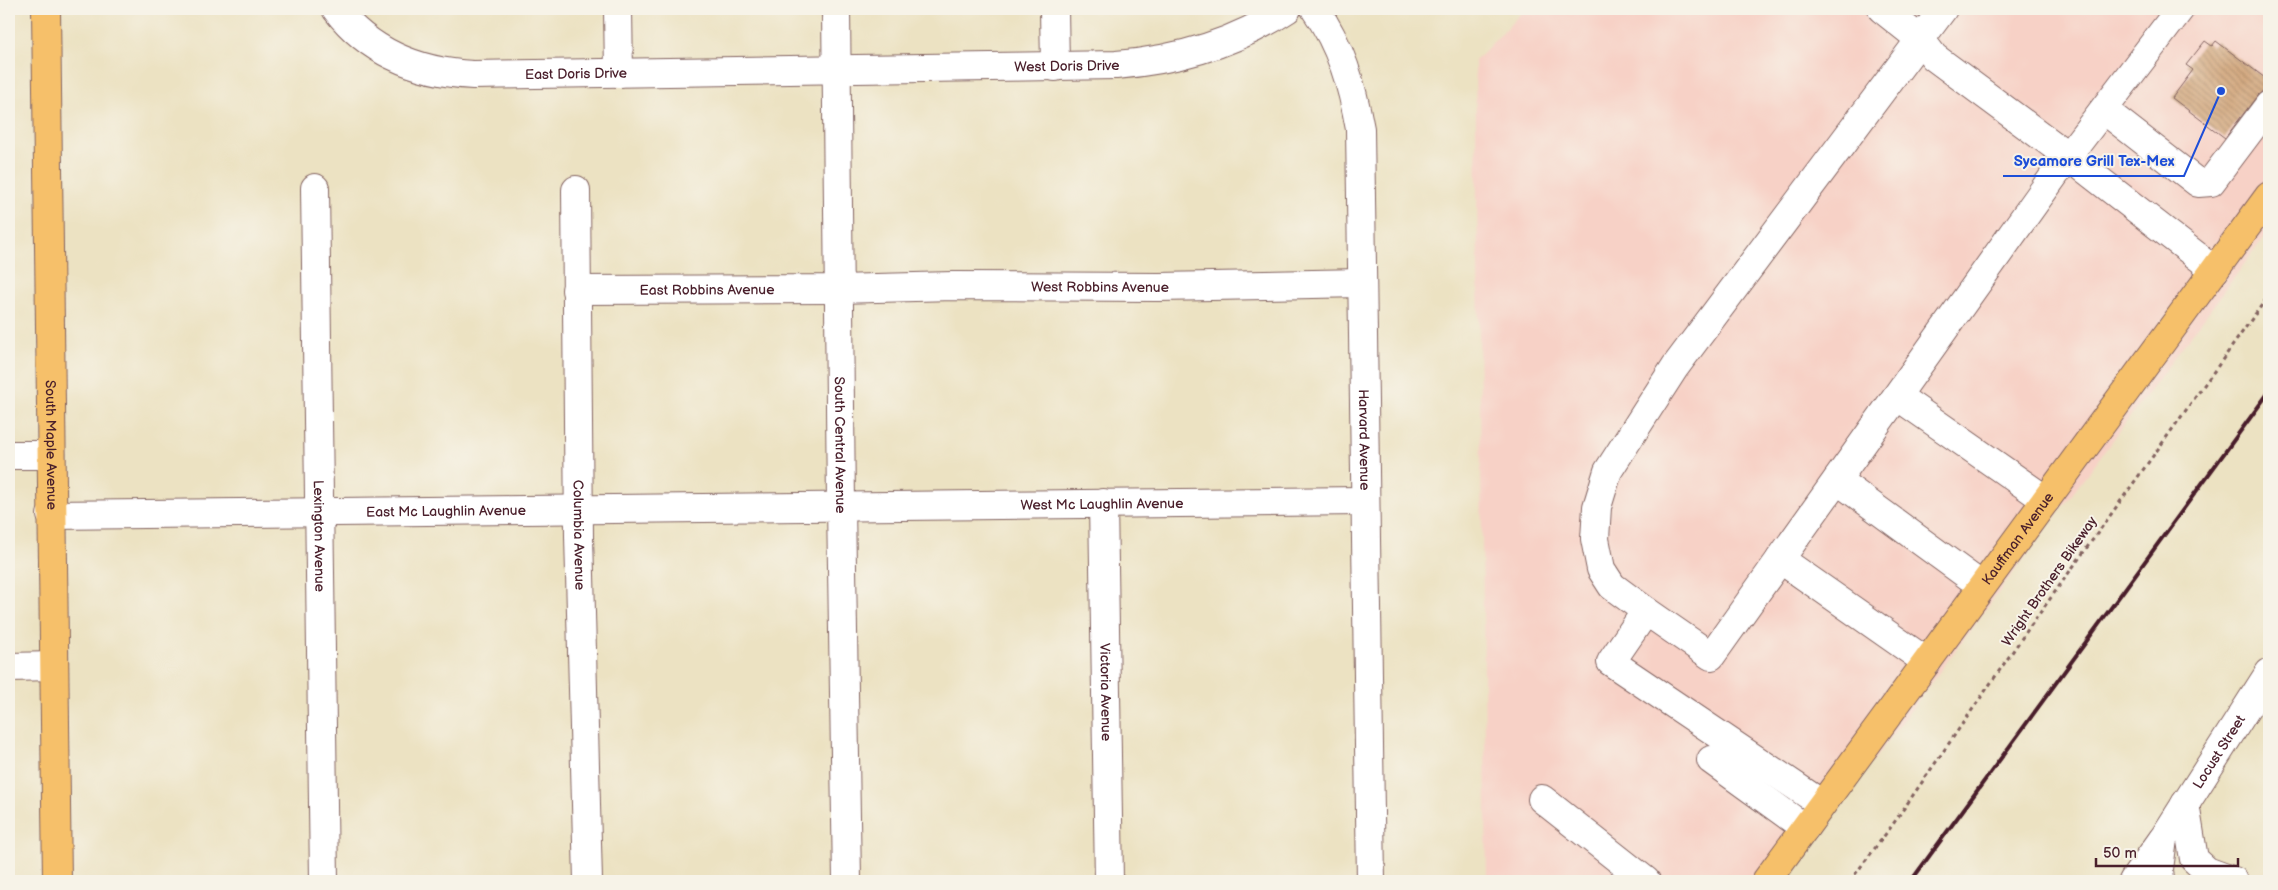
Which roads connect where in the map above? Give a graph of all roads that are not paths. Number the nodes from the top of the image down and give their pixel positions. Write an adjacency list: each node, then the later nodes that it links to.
1 (46, 9): 26 (main road, South Maple Avenue)
2 (336, 9): 14 (street, East Doris Drive)
3 (618, 9): 14 (street)
4 (836, 9): 13 (street, South Central Avenue)
5 (1054, 9): 12 (street)
6 (1287, 9): 12 (street, West Doris Drive)
7 (1316, 9): 22 (street, Harvard Avenue)
8 (1882, 9): 11 (street)
9 (1943, 9): 11 (street)
10 (2180, 9): 16 (street)
11 (1921, 40): 17 (street); 38 (street)
12 (1055, 67): 13 (street, West Doris Drive)
13 (837, 70): 14 (street, East Doris Drive); 23 (street, South Central Avenue)
14 (619, 72)
15 (2269, 105): 16 (street)
16 (2104, 110): 17 (street)
17 (2068, 156): 21 (street); 25 (street)
18 (315, 188): 34 (street, Lexington Avenue)
19 (576, 190): 24 (street, Columbia Avenue)
20 (2269, 196): 21 (main road, Kauffman Avenue)
21 (2215, 270): 30 (main road, Kauffman Avenue)
22 (1362, 283): 23 (street, West Robbins Avenue); 29 (street, Harvard Avenue)
23 (838, 289): 24 (street, East Robbins Avenue); 32 (street, South Central Avenue)
24 (576, 290): 33 (street, Columbia Avenue)
25 (1897, 396): 28 (street); 30 (street)
26 (50, 455): 27 (street); 35 (main road, South Maple Avenue)
27 (9, 456)
28 (1837, 480): 36 (street); 37 (street)
29 (1364, 500): 31 (street, West Mc Laughlin Avenue); 54 (street, Harvard Avenue)
30 (2046, 500): 37 (main road, Kauffman Avenue)
31 (1103, 503): 32 (street, West Mc Laughlin Avenue); 53 (street, Victoria Avenue)
32 (841, 506): 33 (street, East Mc Laughlin Avenue); 52 (street, South Central Avenue)
33 (579, 509): 34 (street, East Mc Laughlin Avenue); 51 (street, Columbia Avenue)
34 (318, 512): 35 (street, East Mc Laughlin Avenue); 50 (street, Lexington Avenue)
35 (51, 515): 40 (main road, South Maple Avenue)
36 (1780, 558): 38 (street); 39 (street)
37 (1982, 586): 39 (main road, Kauffman Avenue)
38 (1646, 612): 45 (street)
39 (1927, 662): 45 (main road, Kauffman Avenue)
40 (54, 666): 41 (street); 49 (main road, South Maple Avenue)
41 (9, 667)
42 (2269, 673): 46 (street, Locust Street)
43 (1710, 760): 47 (street)
44 (1542, 800): 55 (street)
45 (1822, 804): 47 (main road, Kauffman Avenue)
46 (2185, 804): 48 (street, Locust Street); 59 (street)
47 (1805, 828): 56 (main road, Kauffman Avenue)
48 (2163, 839): 57 (street, Locust Street); 58 (street, Locust Street)
49 (56, 881)
50 (324, 881)
51 (588, 881)
52 (847, 881)
53 (1109, 881)
54 (1371, 881)
55 (1646, 881)
56 (1766, 881)
57 (2133, 881)
58 (2160, 881)
59 (2234, 881)

